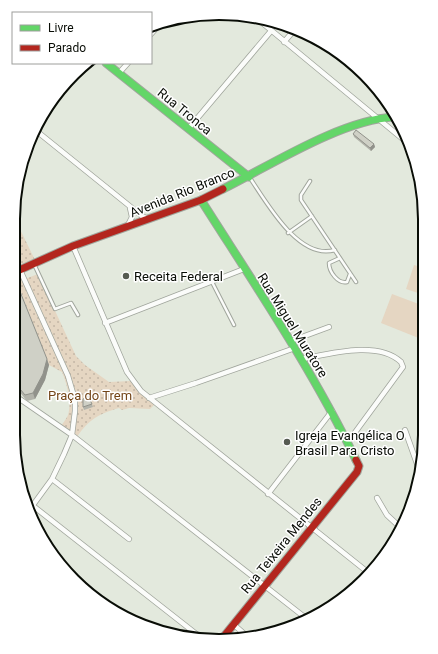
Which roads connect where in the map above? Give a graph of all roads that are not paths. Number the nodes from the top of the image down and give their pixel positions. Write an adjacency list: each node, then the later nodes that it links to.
1 (265, 26): 2 (street)
2 (271, 31): 4 (street); 11 (street)
3 (291, 34): 4 (street)
4 (284, 42): 10 (street)
5 (107, 64): 7 (street, Rua Tronca)
6 (127, 64): 7 (street)
7 (119, 74): 11 (street, Rua Tronca)
8 (387, 113): 10 (street, Avenida Rio Branco)
9 (389, 117): 10 (street, Avenida Rio Branco)
10 (378, 118): 13 (street); 14 (street, Avenida Rio Branco)
11 (189, 128): 14 (street, Rua Tronca)
12 (40, 134): 17 (street)
13 (400, 136)
14 (249, 177): 16 (street, Avenida Rio Branco); 21 (lane)
15 (310, 181): 18 (lane)
16 (201, 200): 19 (street, Avenida Rio Branco); 26 (street, Rua Miguel Muratore)
17 (130, 207): 19 (street); 20 (street)
18 (312, 216): 21 (lane); 23 (lane)
19 (150, 219): 20 (street, Avenida Rio Branco)
20 (126, 228): 22 (street, Avenida Rio Branco)
21 (288, 233): 23 (lane)
22 (73, 246): 25 (street, Avenida Rio Branco); 33 (street)
23 (335, 250): 24 (lane)
24 (340, 258): 28 (lane); 28 (lane)
25 (34, 264): 27 (street, Avenida Rio Branco); 32 (lane)
26 (244, 269): 30 (street); 36 (street, Rua Miguel Muratore)
27 (20, 270)
28 (351, 274): 31 (lane)
29 (20, 275): 42 (street)
30 (212, 282): 33 (street); 34 (lane)
31 (356, 282)
32 (78, 315)
33 (105, 323): 38 (street)
34 (234, 325)
35 (330, 327): 36 (street)
36 (293, 345): 37 (street, Rua Miguel Muratore); 38 (street)
37 (302, 360): 40 (street, Rua Miguel Muratore); 43 (street)
38 (149, 398): 47 (street)
39 (20, 401): 42 (street)
40 (332, 411): 43 (street, Rua Miguel Muratore); 47 (street)
41 (405, 430): 44 (street)
42 (72, 435): 46 (street); 54 (street)
43 (348, 442): 45 (street, Rua Miguel Muratore)
44 (416, 461)
45 (359, 466): 51 (street, Rua Teixeira Mendes)
46 (52, 479): 49 (street); 52 (street)
47 (268, 494): 51 (street)
48 (377, 498): 50 (street)
49 (33, 505): 57 (street)
50 (397, 524)
51 (310, 528): 53 (street); 54 (street, Rua Teixeira Mendes)
52 (129, 539)
53 (365, 570)
54 (264, 586): 55 (street); 56 (street, Rua Teixeira Mendes)
55 (302, 615)
56 (233, 624): 58 (street); 59 (street, Rua Teixeira Mendes)
57 (194, 632)
58 (243, 632)
59 (226, 634)

